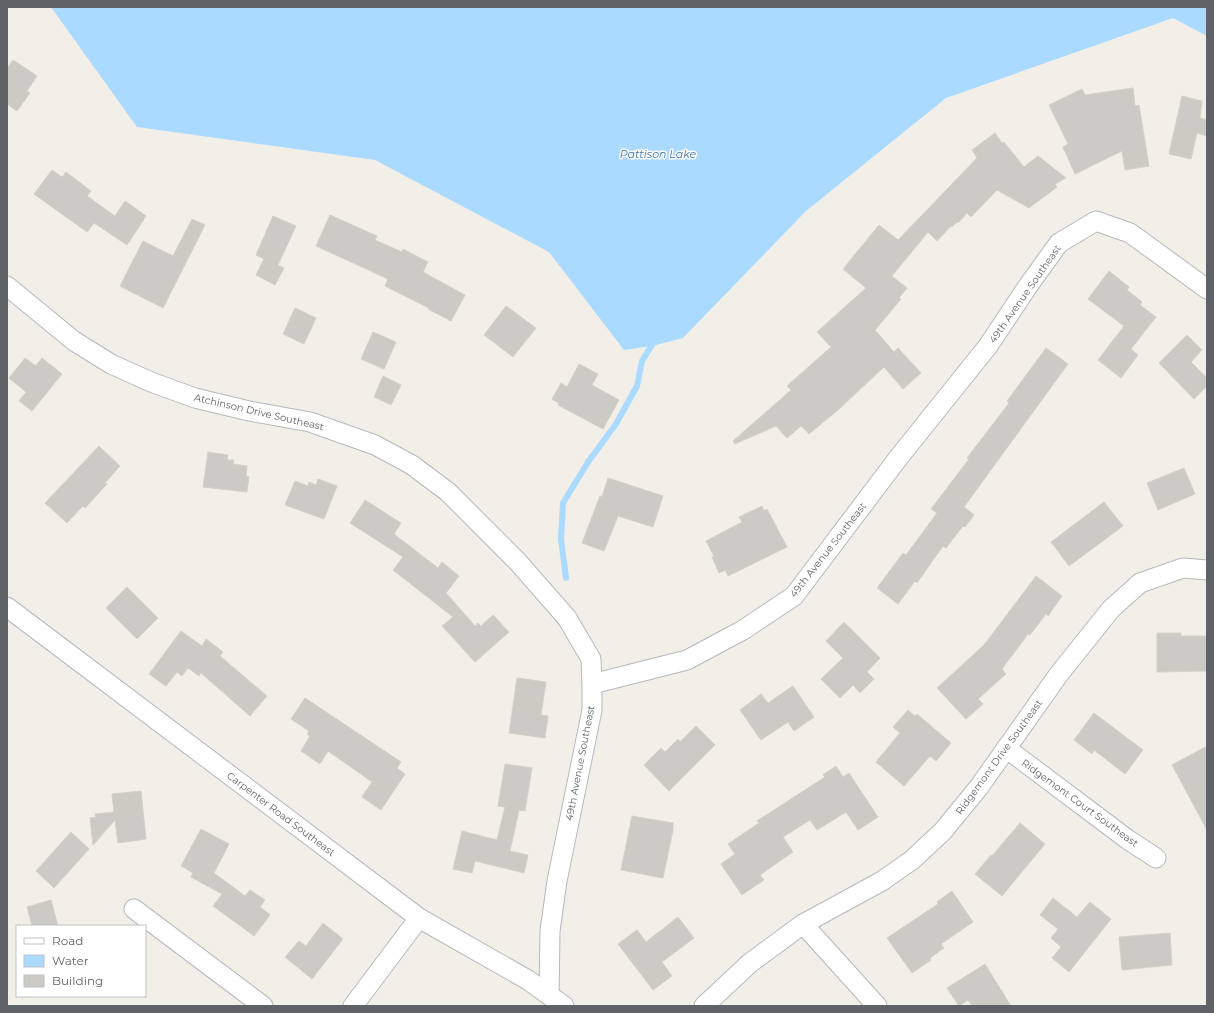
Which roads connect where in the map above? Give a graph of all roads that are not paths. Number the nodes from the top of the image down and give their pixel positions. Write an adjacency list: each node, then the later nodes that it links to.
1 (7, 286): 5 (street, Atchinson Drive Southeast)
2 (1207, 288): 5 (street, 49th Avenue Southeast)
3 (1207, 570): 6 (street, Ridgemont Drive Southeast)
4 (7, 607): 9 (street, Carpenter Road Southeast)
5 (592, 684): 11 (street, 49th Avenue Southeast)
6 (1006, 748): 7 (street, Ridgemont Court Southeast); 10 (street, Ridgemont Drive Southeast)
7 (1156, 858)
8 (134, 909): 12 (street)
9 (419, 918): 11 (street, Carpenter Road Southeast); 13 (street)
10 (803, 924): 15 (street, Ridgemont Drive Southeast); 16 (street)
11 (549, 995): 14 (street, Carpenter Road Southeast)
12 (263, 1006)
13 (353, 1006)
14 (564, 1006)
15 (704, 1006)
16 (877, 1006)

